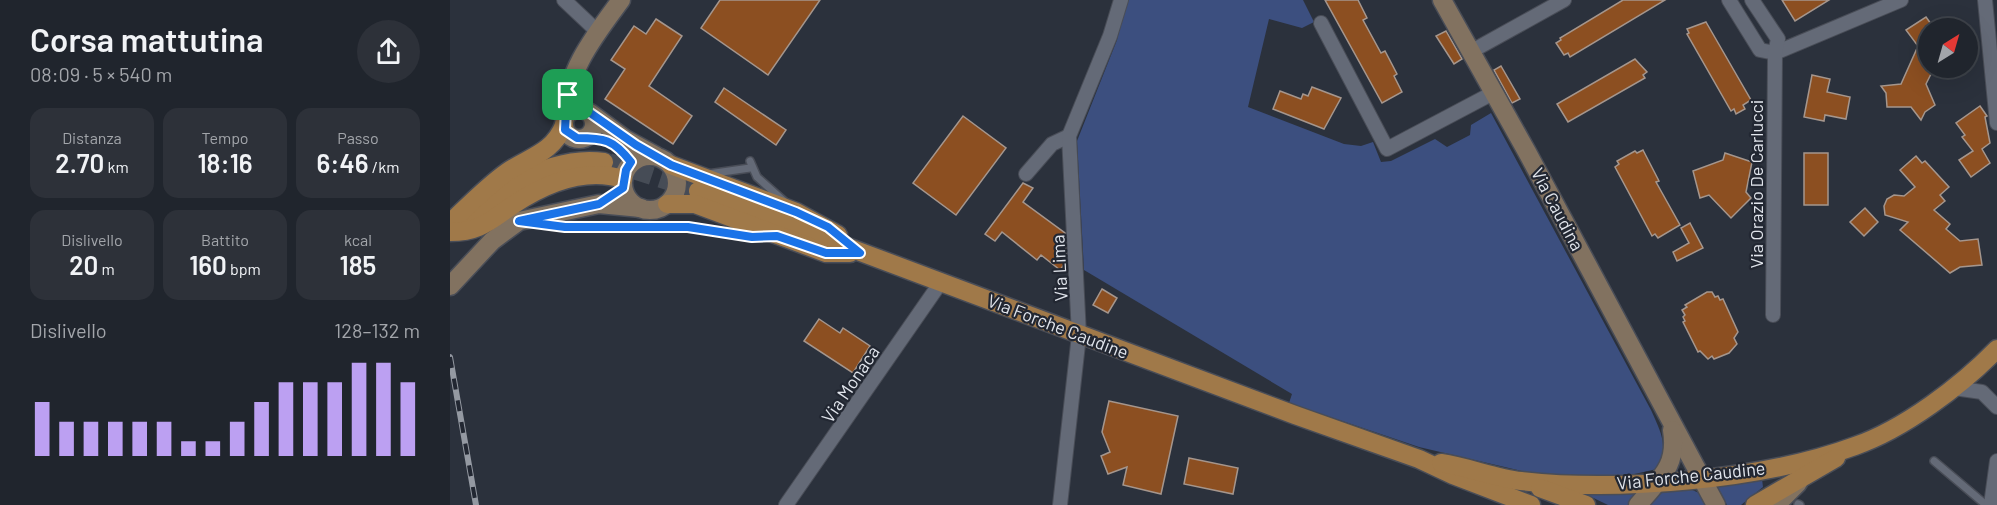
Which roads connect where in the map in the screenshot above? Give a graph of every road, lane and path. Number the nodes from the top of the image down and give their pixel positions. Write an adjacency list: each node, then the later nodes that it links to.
1 (564, 0): 11 (street)
2 (621, 0): 11 (main road)
3 (1120, 0): 19 (street, Via Lima)
4 (1442, 0): 12 (main road, Via Caudina)
5 (1564, 0): 12 (street)
6 (1729, 0): 13 (street)
7 (1752, 0): 13 (street, Via Orazio De Carlucci)
8 (1900, 0): 13 (street)
9 (1985, 0): 18 (street)
10 (1322, 23): 15 (street)
11 (598, 32): 14 (main road)
12 (1472, 51): 15 (main road, Via Caudina)
13 (1775, 53): 38 (street, Via Orazio De Carlucci)
14 (572, 85): 16 (main road); 17 (main road)
15 (1493, 93): 43 (main road, Via Caudina)
16 (588, 112): 17 (main road); 20 (main road); 21 (main road)
17 (565, 121): 20 (main road); 32 (main road)
18 (1997, 123)
19 (1069, 136): 24 (street); 39 (street, Via Lima)
20 (586, 137): 23 (main road)
21 (664, 161): 23 (main road); 26 (main road); 28 (main road)
22 (609, 162): 33 (main road)
23 (631, 162): 25 (main road)
24 (1026, 174)
25 (623, 183): 27 (main road); 29 (main road); 33 (main road)
26 (701, 183): 30 (main road); 30 (lane); 35 (main road, Via Forche Caudine)
27 (599, 204): 29 (main road); 31 (main road)
28 (667, 204): 29 (main road); 34 (main road)
29 (641, 208)
30 (796, 212): 35 (main road)
31 (519, 221): 34 (lane); 37 (main road)
32 (450, 223)
33 (450, 230)
34 (777, 236): 35 (main road)
35 (860, 253): 36 (main road, Via Forche Caudine)
36 (941, 282): 39 (main road, Via Forche Caudine); 52 (street, Via Monaca)
37 (450, 286)
38 (1773, 315)
39 (1080, 335): 45 (main road, Via Forche Caudine); 53 (street, Via Lima)
40 (1997, 349): 41 (main road, Via Forche Caudine)
41 (1954, 388): 42 (street); 44 (main road, Via Forche Caudine)
42 (1997, 407)
43 (1671, 420): 48 (main road, Via Caudina); 51 (main road, Via Caudina)
44 (1855, 446): 48 (main road, Via Forche Caudine); 50 (main road, Via Forche Caudine)
45 (1419, 459): 49 (main road, Via Forche Caudine); 54 (main road, Via Forche Caudine)
46 (1934, 461): 60 (lane)
47 (1997, 461): 61 (street)
48 (1701, 477): 51 (main road, Via Forche Caudine); 57 (main road, Via Caudina)
49 (1519, 480): 51 (main road, Via Forche Caudine); 55 (main road)
50 (1799, 482): 58 (main road, Via Forche Caudine); 59 (main road)
51 (1656, 483): 56 (main road, Via Caudina)
52 (786, 505)
53 (1060, 505)
54 (1531, 505)
55 (1586, 505)
56 (1638, 505)
57 (1716, 505)
58 (1755, 505)
59 (1776, 505)
60 (1986, 505)
61 (1991, 505)

